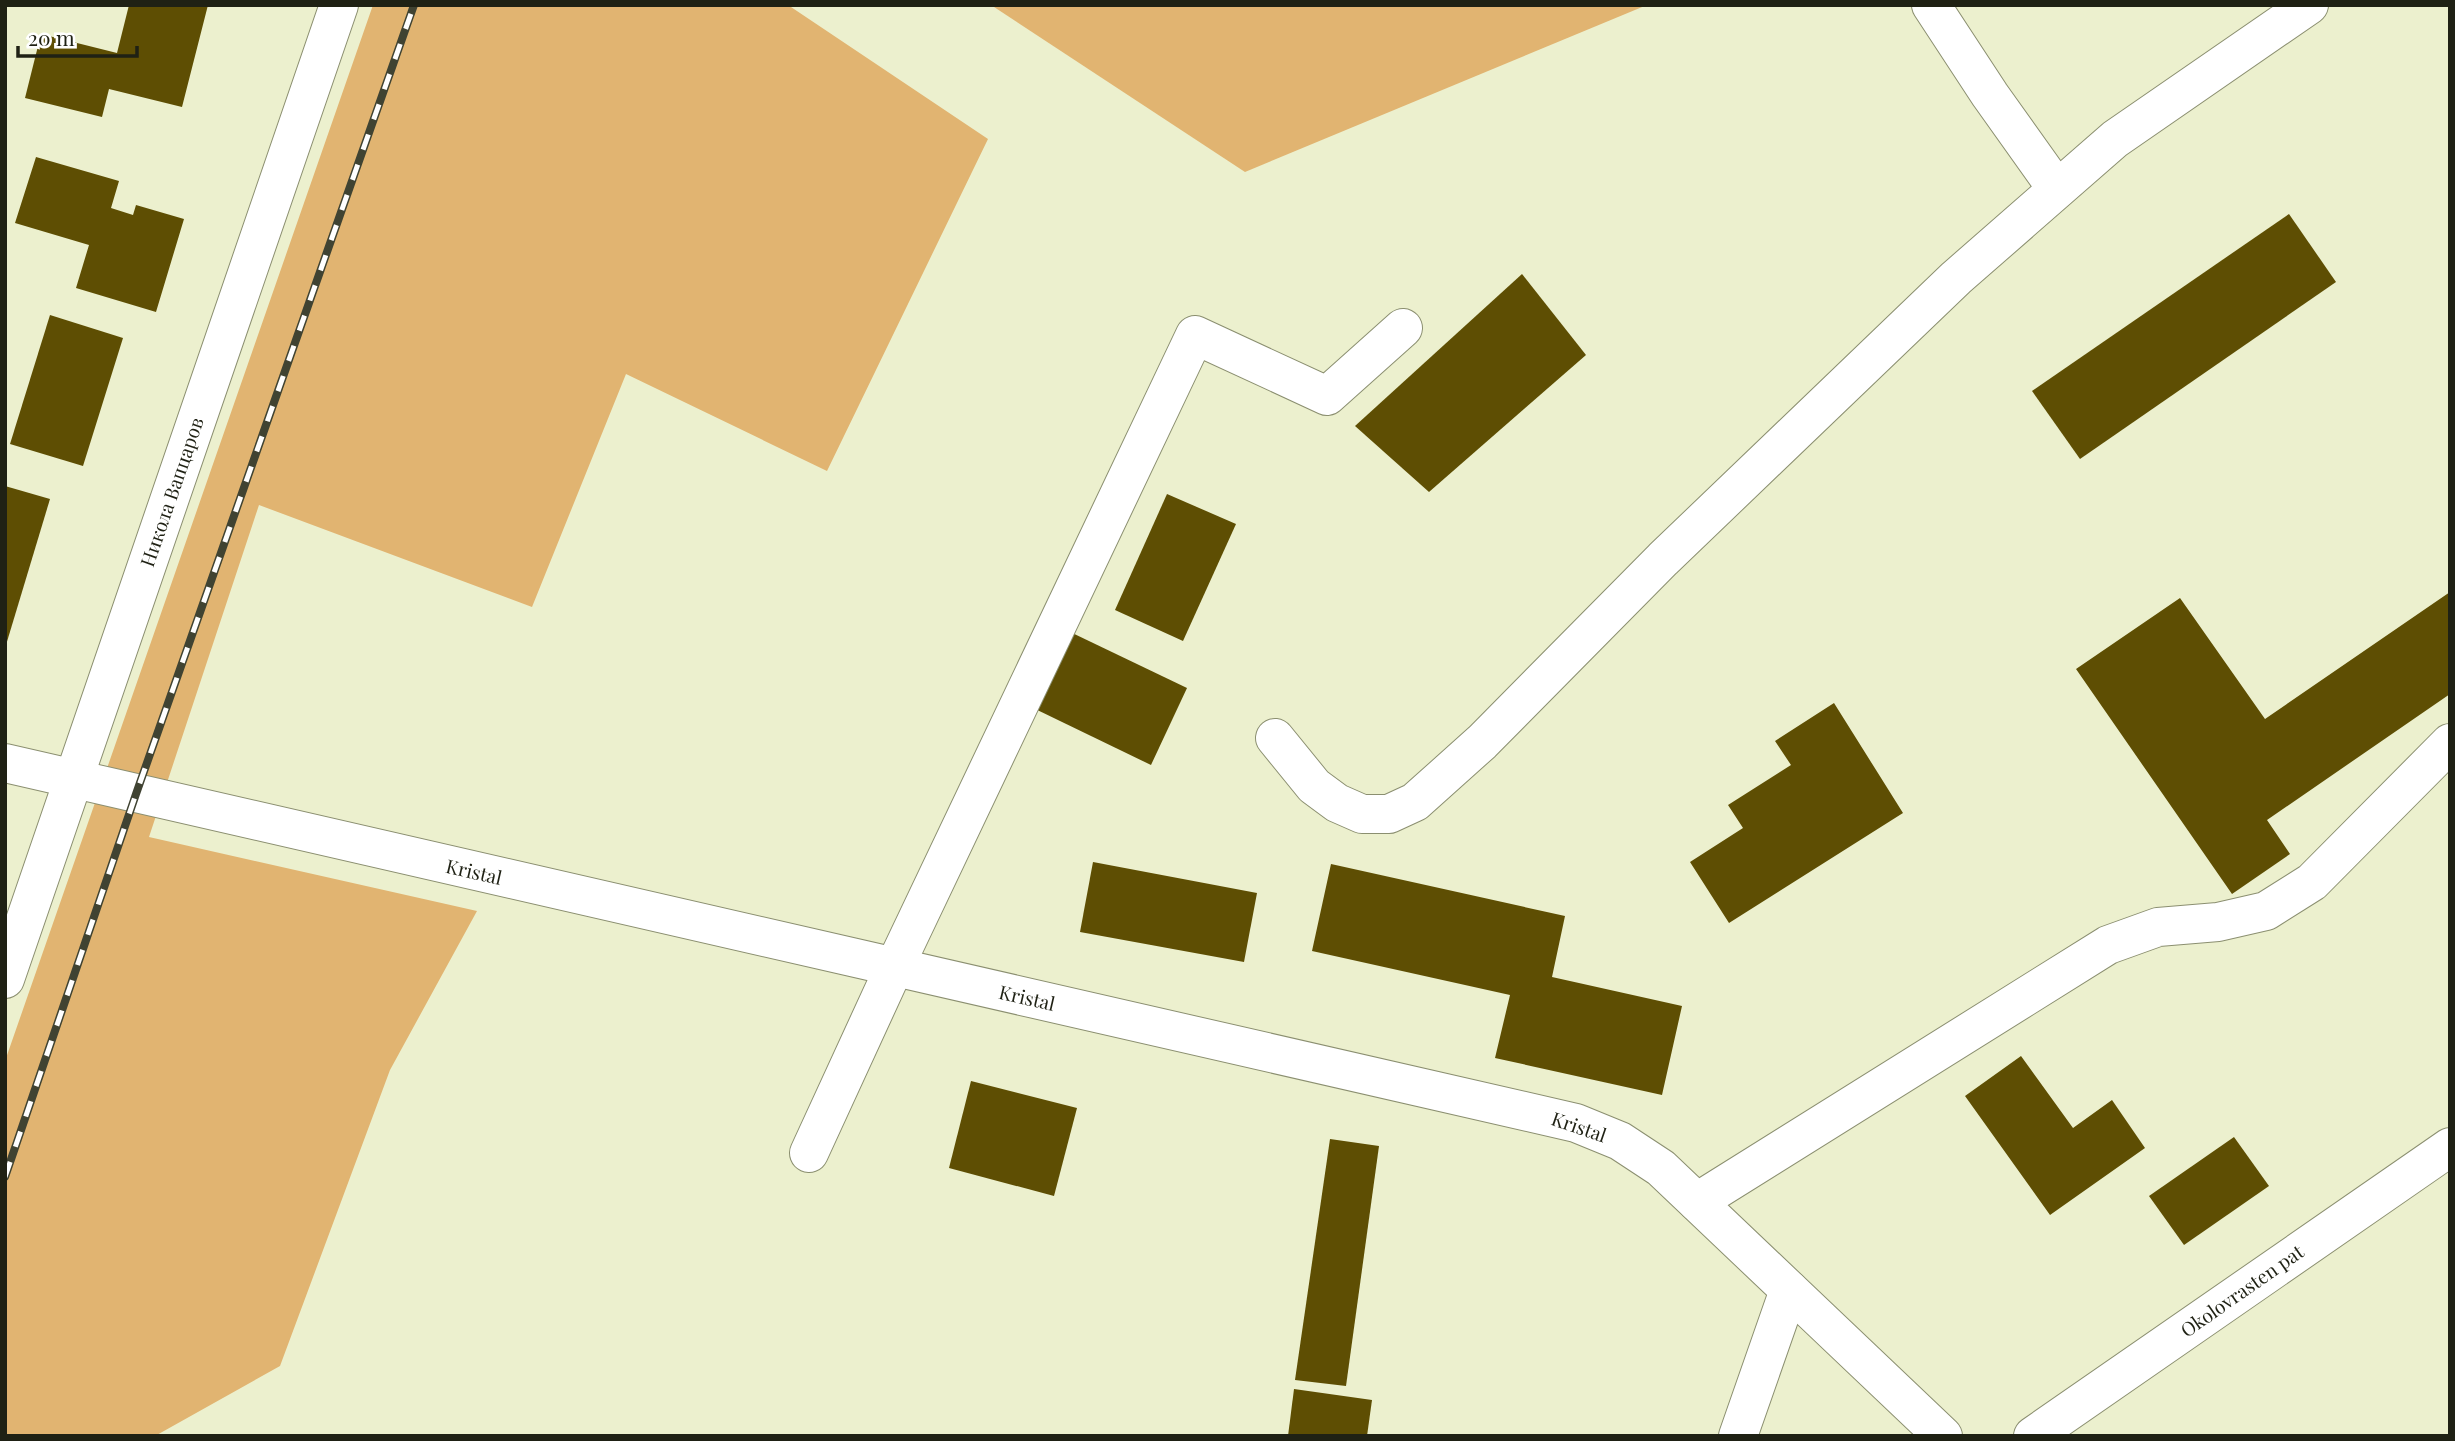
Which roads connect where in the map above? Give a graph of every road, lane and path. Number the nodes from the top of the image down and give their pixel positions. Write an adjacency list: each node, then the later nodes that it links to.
1 (339, 5): 9 (street, Никола Вапцаров)
2 (1931, 5): 4 (street)
3 (2309, 5): 4 (street)
4 (2057, 189): 6 (street)
5 (1403, 328): 10 (street)
6 (1275, 738)
7 (2450, 743): 14 (street)
8 (5, 763): 9 (street, Kristal)
9 (74, 779): 10 (street, Kristal); 11 (street, Никола Вапцаров)
10 (894, 968): 13 (street); 14 (street, Kristal)
11 (5, 979)
12 (2450, 1147): 18 (street, Okolovrasten pat)
13 (809, 1153)
14 (1697, 1202): 15 (street, Kristal)
15 (1789, 1290): 16 (street); 17 (street, Kristal)
16 (1738, 1436)
17 (1942, 1436)
18 (2033, 1436)

